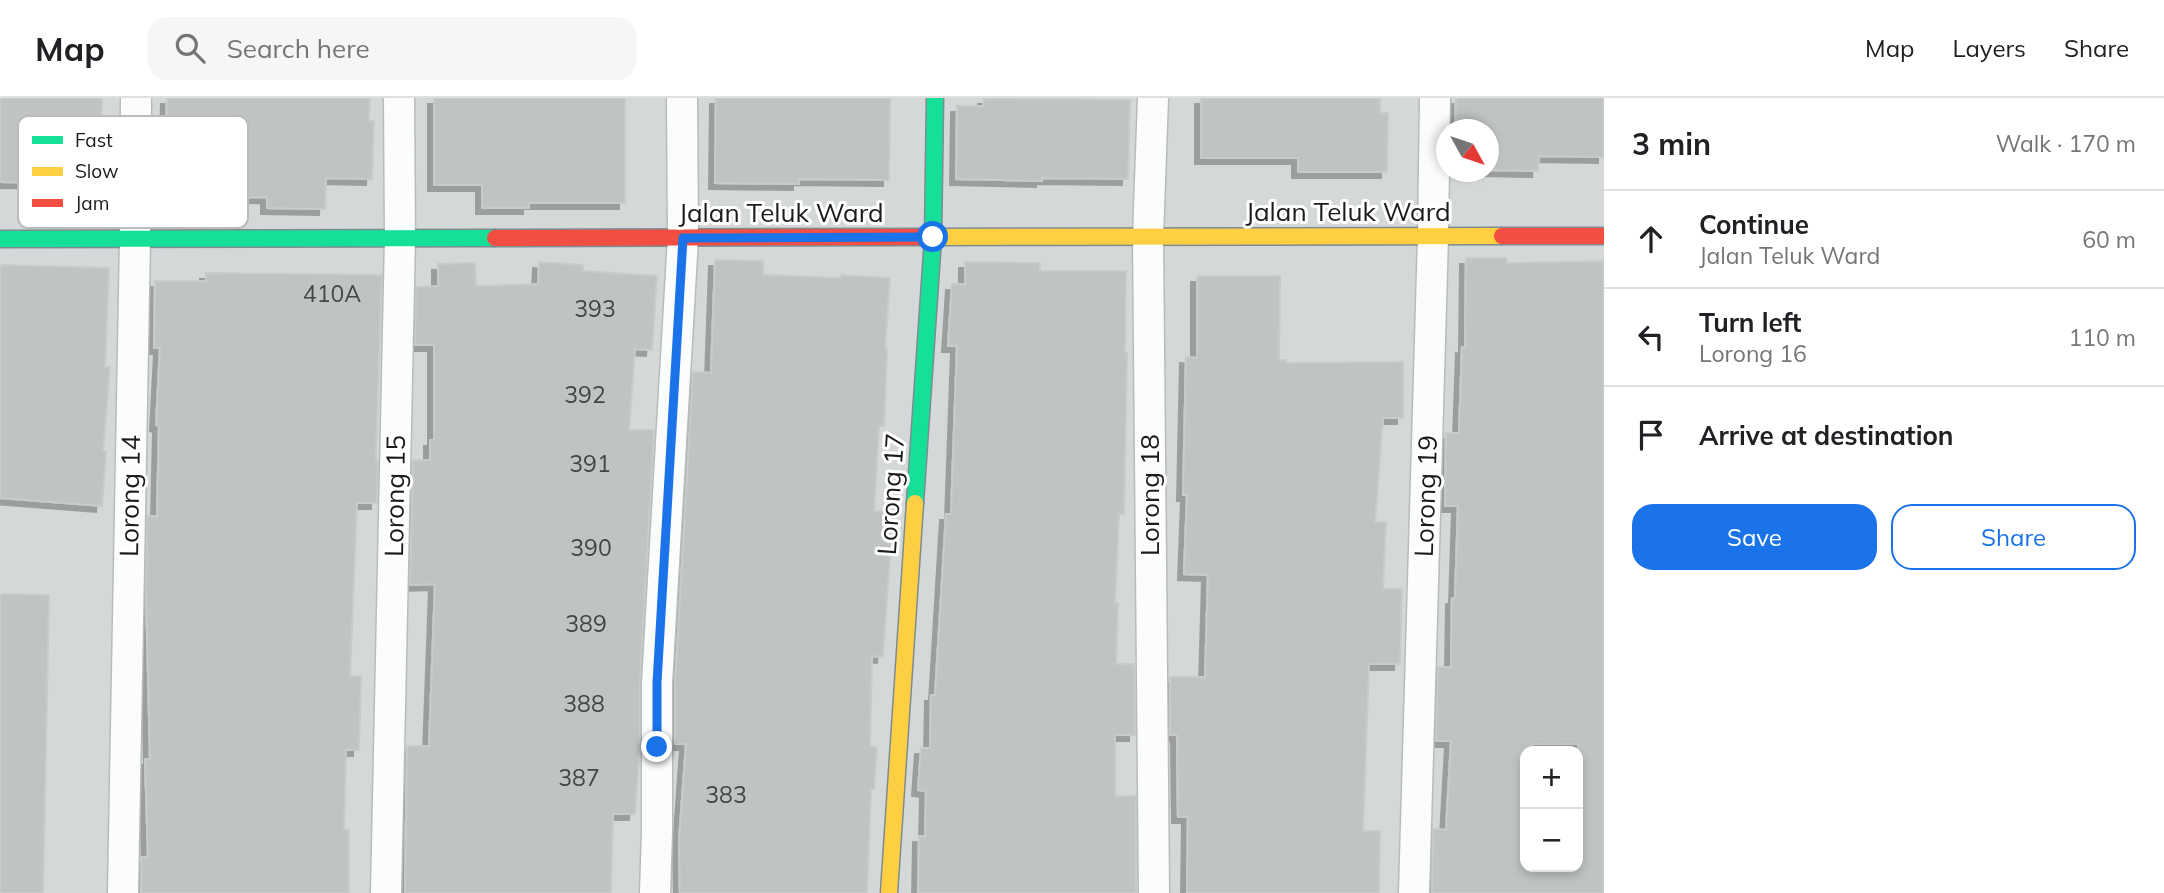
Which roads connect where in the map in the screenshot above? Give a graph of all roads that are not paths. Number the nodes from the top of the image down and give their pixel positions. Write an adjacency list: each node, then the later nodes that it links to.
1 (136, 98): 7 (street, Lorong 14)
2 (399, 98): 13 (street, Lorong 15)
3 (682, 98): 14 (street)
4 (935, 98): 10 (street, Lorong 17)
5 (1153, 98): 11 (street, Lorong 18)
6 (1435, 98): 12 (street, Lorong 19)
7 (136, 116)
8 (135, 228): 16 (street, Lorong 14)
9 (1604, 236): 12 (street, Jalan Teluk Ward)
10 (933, 237): 11 (street, Jalan Teluk Ward); 14 (street, Jalan Teluk Ward); 20 (street, Lorong 17)
11 (1148, 237): 12 (street, Jalan Teluk Ward); 21 (street, Lorong 18)
12 (1433, 237): 22 (street, Lorong 19)
13 (400, 238): 14 (street, Jalan Teluk Ward); 16 (street, Jalan Teluk Ward); 18 (street, Lorong 15)
14 (683, 238): 19 (street)
15 (0, 239): 16 (street, Jalan Teluk Ward)
16 (135, 239): 17 (street, Lorong 14)
17 (122, 893)
18 (386, 893)
19 (655, 893)
20 (889, 893)
21 (1154, 893)
22 (1414, 893)

